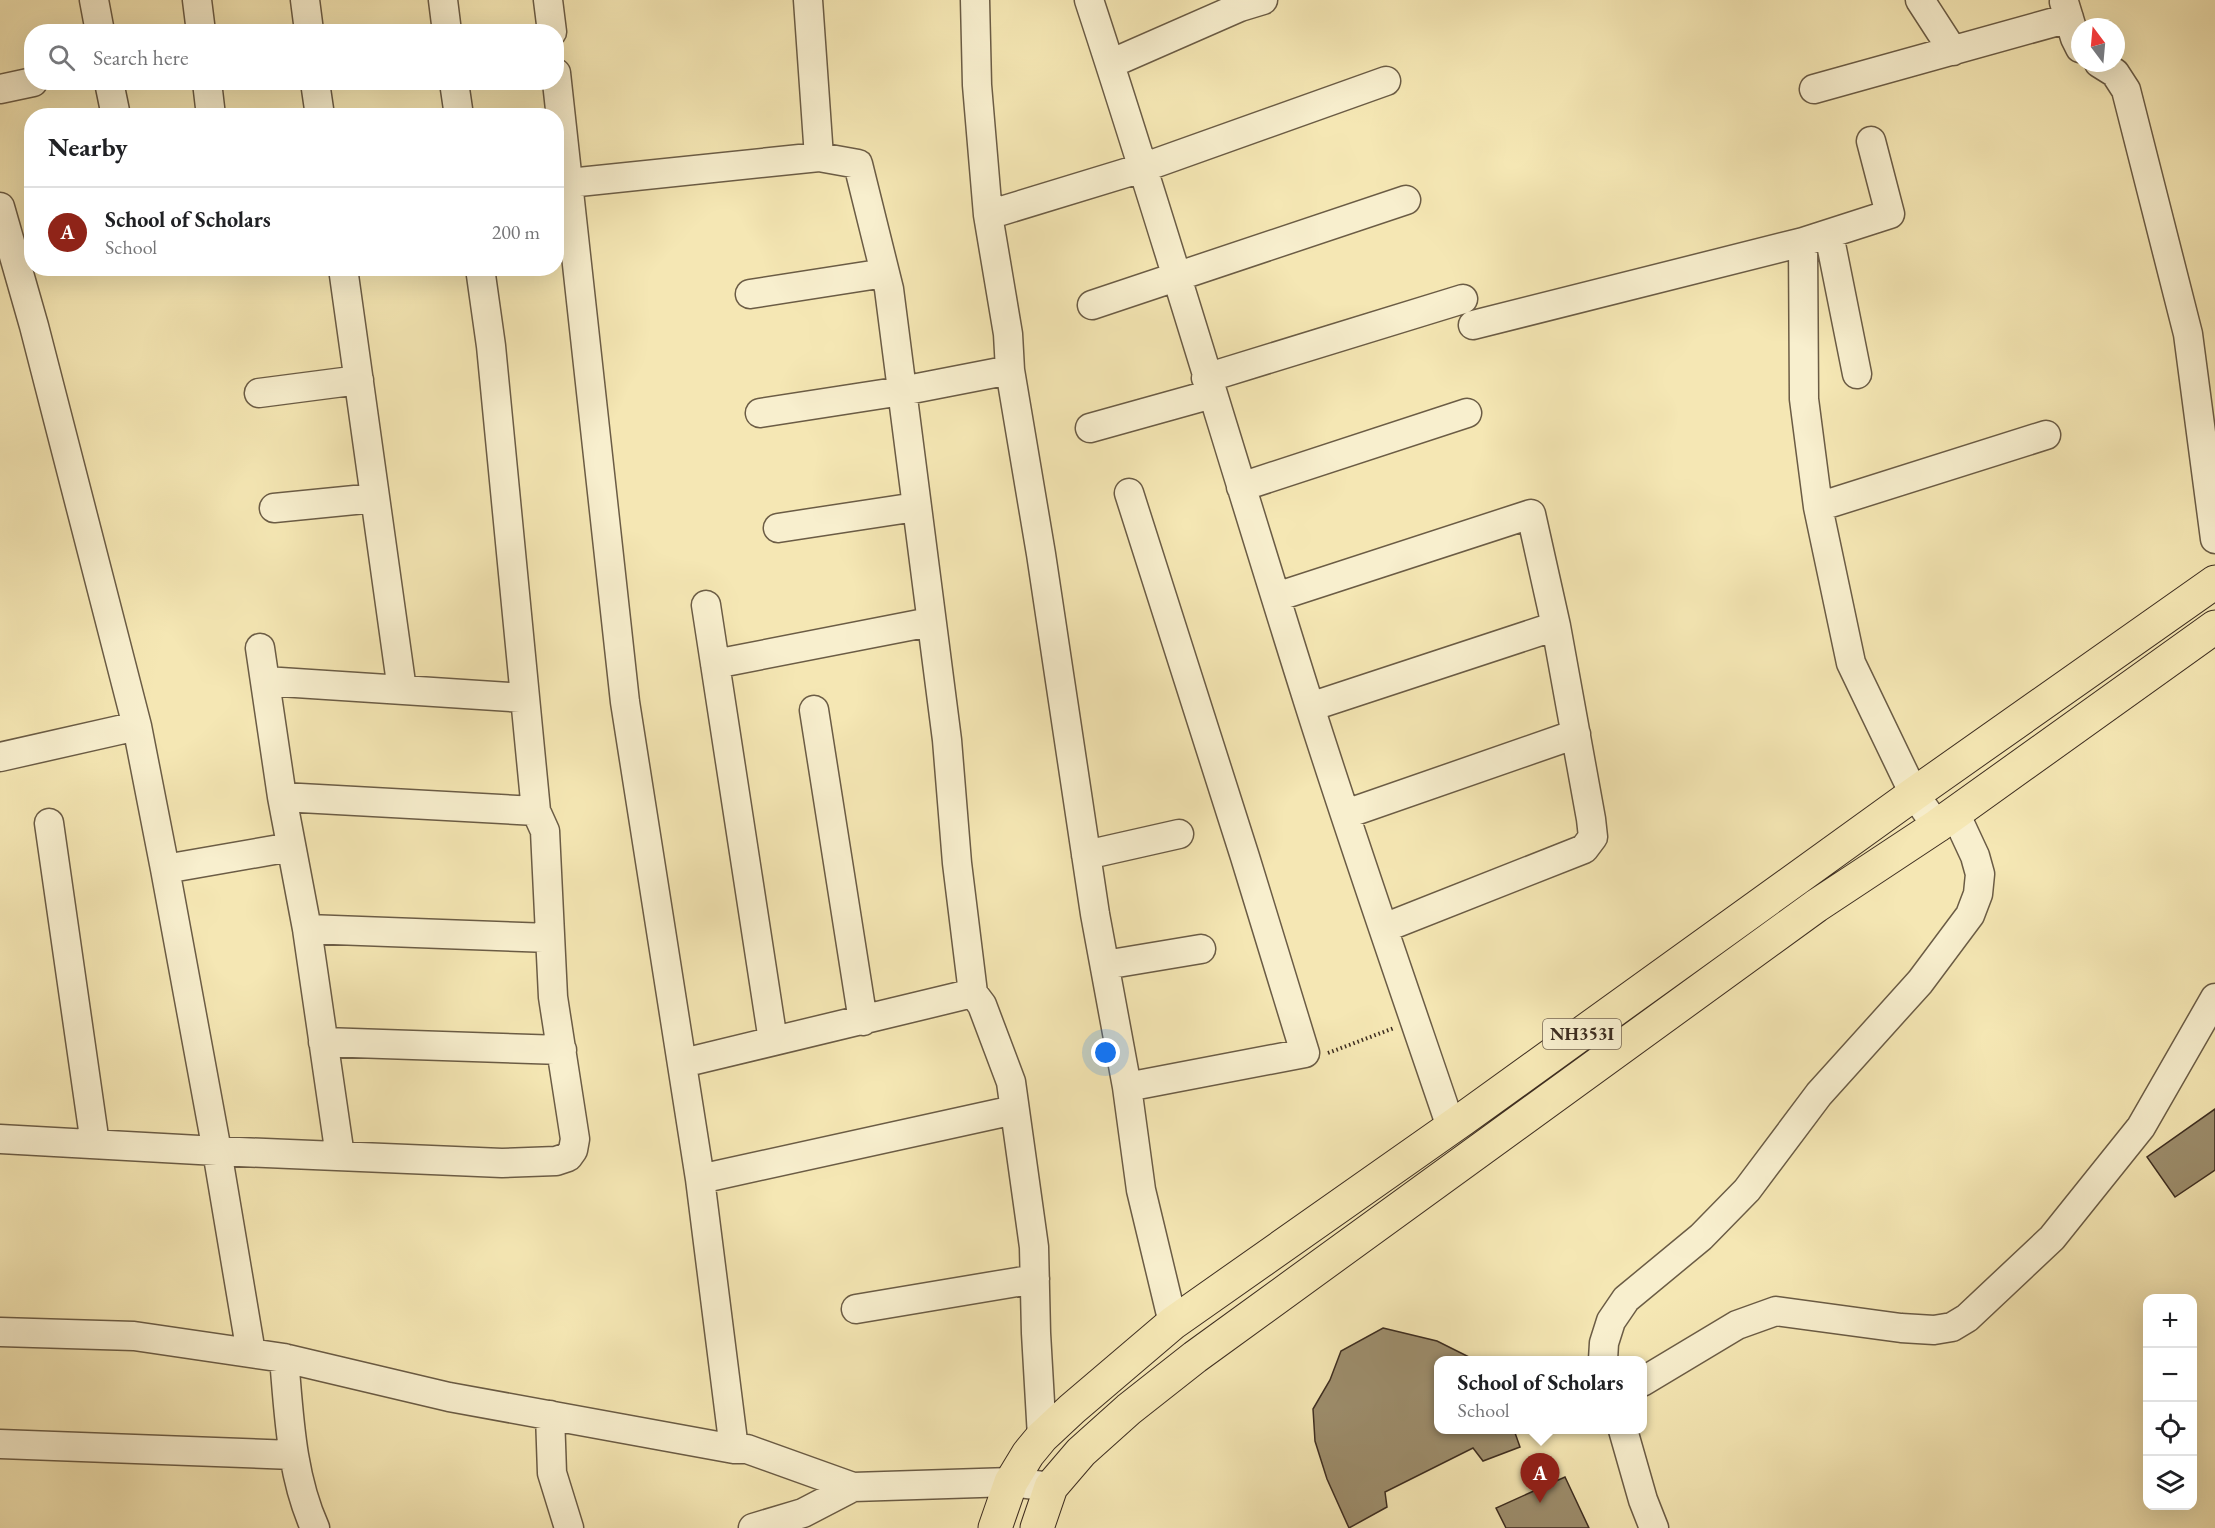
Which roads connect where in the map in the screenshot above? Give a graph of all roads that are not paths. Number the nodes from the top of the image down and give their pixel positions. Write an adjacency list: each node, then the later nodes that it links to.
1 (94, 0): 12 (street)
2 (197, 0): 13 (street)
3 (305, 0): 14 (street)
4 (443, 0): 15 (street)
5 (548, 0): 16 (street)
6 (808, 0): 37 (street)
7 (975, 0): 42 (street)
8 (1089, 0): 19 (street)
9 (1263, 0): 19 (street)
10 (1920, 0): 18 (street)
11 (2066, 9): 17 (street); 18 (street)
12 (98, 24)
13 (200, 24)
14 (307, 24)
15 (446, 24)
16 (551, 24)
17 (2071, 27)
18 (1953, 51): 24 (street)
19 (1110, 64): 38 (street)
20 (2113, 72): 67 (street)
21 (1386, 81): 38 (street)
22 (24, 84): 23 (street)
23 (0, 89)
24 (1815, 89)
25 (111, 90): 30 (street)
26 (208, 90): 31 (street)
27 (316, 90): 32 (street)
28 (455, 90): 33 (street)
29 (558, 90): 34 (street)
30 (114, 108)
31 (210, 108)
32 (319, 108)
33 (458, 108)
34 (560, 108)
35 (564, 141): 39 (street)
36 (1871, 141): 43 (street)
37 (819, 157): 39 (street); 44 (street)
38 (1142, 168): 42 (street); 45 (street)
39 (569, 183): 105 (street)
40 (1406, 200): 45 (street)
41 (0, 207): 81 (street)
42 (988, 215): 50 (street)
43 (1816, 238): 51 (street); 53 (street); 64 (street)
44 (885, 273): 48 (street); 54 (street)
45 (1177, 275): 49 (street); 53 (street)
46 (344, 276): 52 (street)
47 (481, 276): 78 (street)
48 (750, 294)
49 (1092, 304)
50 (1010, 370): 54 (street); 92 (street)
51 (1857, 374)
52 (359, 380): 55 (street); 62 (street)
53 (1209, 386): 58 (street); 60 (street)
54 (902, 391): 56 (street); 63 (street)
55 (259, 393)
56 (760, 413)
57 (1467, 413): 60 (street)
58 (1090, 428)
59 (2046, 435): 64 (street)
60 (1241, 487): 69 (street)
61 (1129, 493): 106 (street)
62 (375, 498): 65 (street); 77 (street)
63 (916, 507): 66 (street); 71 (street)
64 (1818, 507): 84 (street)
65 (274, 508)
66 (778, 528)
67 (2215, 539)
68 (2215, 582): 84 (highway, NH353I)
69 (1276, 597): 72 (street); 79 (street)
70 (706, 605): 75 (street)
71 (930, 622): 75 (street); 99 (street)
72 (1556, 626): 79 (street); 82 (street)
73 (2215, 627): 88 (highway, NH353I)
74 (260, 648): 76 (street)
75 (715, 664): 102 (street)
76 (265, 681): 77 (street); 85 (street)
77 (402, 690): 78 (street)
78 (524, 698): 86 (street)
79 (1310, 707): 87 (street)
80 (814, 710): 101 (street)
81 (137, 726): 83 (street); 93 (street)
82 (1576, 734): 87 (street); 94 (street)
83 (0, 757)
84 (1914, 794): 88 (street); 108 (highway, NH353I)
85 (282, 797): 86 (street); 91 (street)
86 (536, 811): 96 (street)
87 (1346, 814): 94 (street)
88 (1946, 819): 119 (street); 130 (highway, NH353I)
89 (49, 823): 110 (street)
90 (1179, 834): 92 (street)
91 (291, 847): 93 (street); 95 (street)
92 (1086, 855): 98 (street)
93 (165, 869): 111 (street)
94 (1384, 928): 108 (street)
95 (307, 929): 96 (street); 103 (street)
96 (550, 938): 104 (street)
97 (1201, 949): 98 (street)
98 (1105, 965): 106 (street)
99 (973, 993): 101 (street); 107 (street)
100 (2215, 998): 121 (street)
101 (863, 1021): 102 (street)
102 (773, 1041): 105 (street)
103 (323, 1042): 104 (street); 112 (street)
104 (562, 1050): 112 (street)
105 (683, 1063): 113 (street)
106 (1127, 1087): 116 (street)
107 (1014, 1110): 113 (street); 114 (street)
108 (1451, 1127): 116 (highway, NH353I)
109 (0, 1139): 110 (street)
110 (95, 1144): 111 (street)
111 (217, 1152): 112 (street); 118 (street)
112 (340, 1156)
113 (700, 1179): 126 (street)
114 (1035, 1279): 115 (street); 124 (street)
115 (856, 1309)
116 (1173, 1323): 124 (highway, NH353I)
117 (0, 1332): 118 (street)
118 (250, 1353): 120 (street)
119 (1603, 1356)
120 (284, 1358): 122 (street); 127 (street)
121 (1647, 1379)
122 (550, 1415): 126 (street); 134 (street)
123 (1624, 1434): 138 (street)
124 (1042, 1437): 128 (highway, NH353I)
125 (0, 1444): 127 (street)
126 (734, 1449): 129 (street)
127 (293, 1455): 131 (street)
128 (1011, 1482): 129 (street); 130 (street); 136 (highway, NH353I)
129 (853, 1487): 135 (street)
130 (1052, 1487): 137 (highway, NH353I)
131 (304, 1497): 132 (street); 133 (street)
132 (295, 1528)
133 (315, 1528)
134 (569, 1528)
135 (753, 1528)
136 (995, 1528)
137 (1036, 1528)
138 (1654, 1528)

